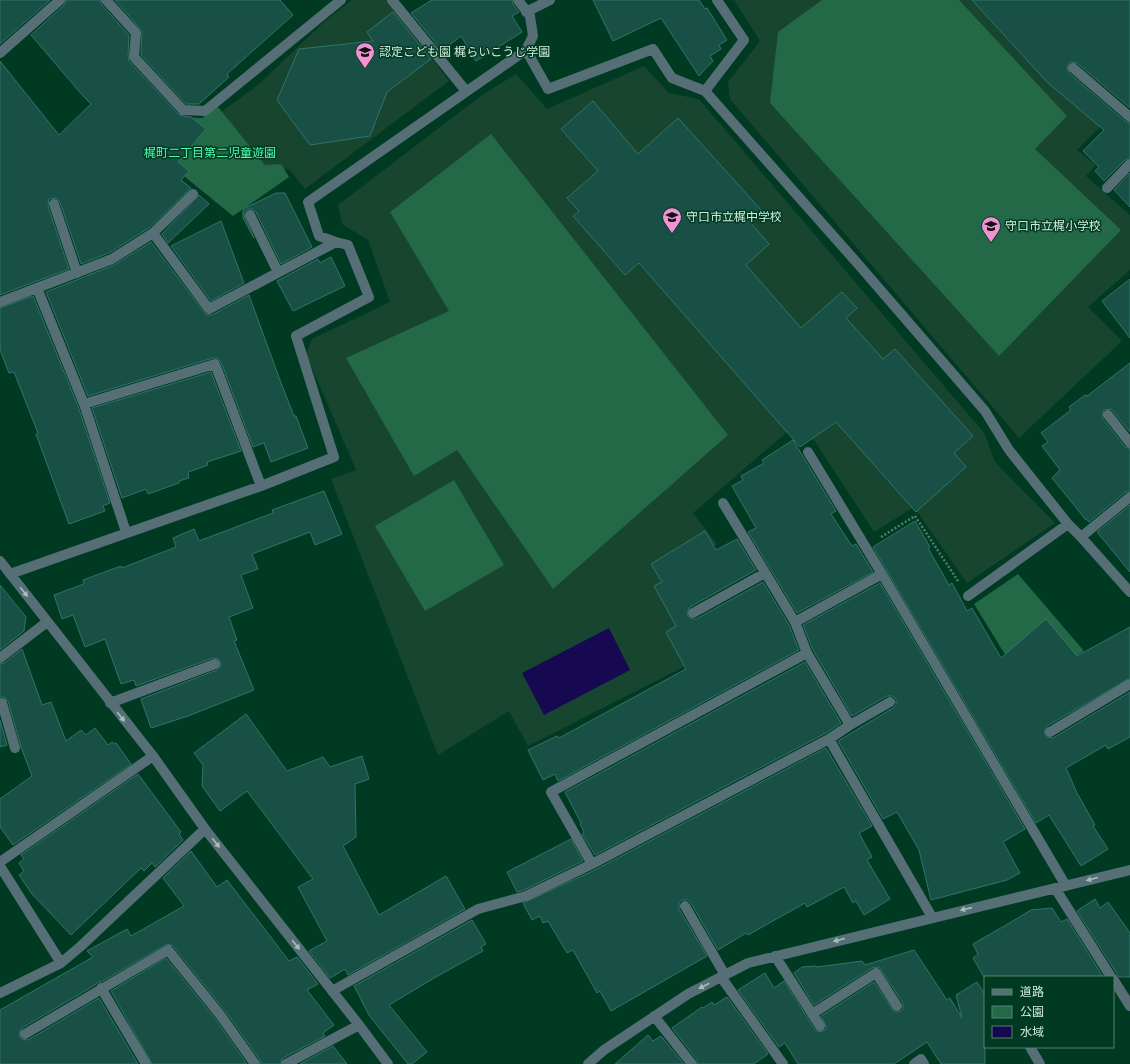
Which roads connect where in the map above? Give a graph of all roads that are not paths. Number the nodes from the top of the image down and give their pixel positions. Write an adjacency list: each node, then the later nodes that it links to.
1 (60, 0): 10 (street)
2 (106, 0): 3 (street)
3 (341, 0)
4 (392, 0): 12 (street)
5 (518, 0): 8 (street)
6 (550, 0): 8 (street)
7 (717, 0): 13 (street)
8 (526, 12): 9 (street)
9 (526, 50): 12 (street); 13 (street)
10 (0, 53)
11 (1073, 68): 14 (street)
12 (466, 91): 21 (street)
13 (705, 91): 33 (street)
14 (1130, 117)
15 (1130, 164): 16 (street)
16 (1107, 188)
17 (193, 194): 20 (street)
18 (54, 204): 23 (street)
19 (250, 215): 22 (street)
20 (153, 233): 22 (street); 23 (street)
21 (336, 242): 22 (street); 30 (street)
22 (278, 272)
23 (77, 273): 24 (street)
24 (37, 288): 25 (street); 26 (street)
25 (0, 302)
26 (84, 404): 30 (street); 34 (street)
27 (1108, 416): 28 (street)
28 (1130, 443)
29 (808, 452): 39 (street)
30 (261, 486): 34 (street)
31 (1130, 497): 35 (street)
32 (723, 503): 37 (street)
33 (1068, 524): 35 (street); 41 (street)
34 (126, 532): 38 (street)
35 (1081, 537): 40 (street)
36 (0, 561): 38 (street)
37 (765, 573): 42 (street); 44 (street)
38 (10, 574): 43 (street, one-way to 43)
39 (882, 574): 44 (street); 62 (street)
40 (1130, 592)
41 (968, 596)
42 (693, 613)
43 (47, 622): 46 (street); 51 (street)
44 (795, 622): 45 (street)
45 (807, 653): 52 (street); 59 (street)
46 (0, 658)
47 (215, 664): 51 (street)
48 (1130, 684): 53 (street)
49 (1, 700): 55 (street)
50 (890, 702): 52 (street)
51 (110, 703): 56 (street, one-way to 56)
52 (850, 725): 54 (street)
53 (1050, 732)
54 (829, 739): 59 (street); 65 (street)
55 (15, 748)
56 (153, 756): 57 (street); 58 (street)
57 (205, 829): 67 (street); 72 (street, one-way to 72)
58 (0, 862)
59 (592, 864): 72 (street)
60 (0, 866): 67 (street)
61 (1130, 870): 62 (street, one-way to 62)
62 (1066, 886): 63 (street)
63 (1055, 888): 65 (street, one-way to 65); 69 (street)
64 (685, 906): 68 (street)
65 (932, 917): 66 (street, one-way to 66)
66 (775, 956): 68 (street); 76 (street)
67 (61, 962): 73 (street)
68 (723, 976): 77 (street, one-way to 77); 88 (street)
69 (1111, 976)
70 (1114, 981): 75 (street)
71 (101, 988): 80 (street); 82 (street); 83 (street)
72 (332, 991): 78 (street)
73 (0, 993)
74 (897, 1006): 76 (street)
75 (1130, 1006)
76 (812, 1014): 79 (street)
77 (654, 1016): 86 (street); 87 (street)
78 (359, 1025): 84 (street); 85 (street)
79 (820, 1026)
80 (25, 1034)
81 (1031, 1048): 91 (street)
82 (146, 1064)
83 (255, 1064)
84 (286, 1064)
85 (388, 1064)
86 (588, 1064)
87 (692, 1064)
88 (782, 1064)
89 (914, 1064): 90 (street)
90 (924, 1064)
91 (1040, 1064)

